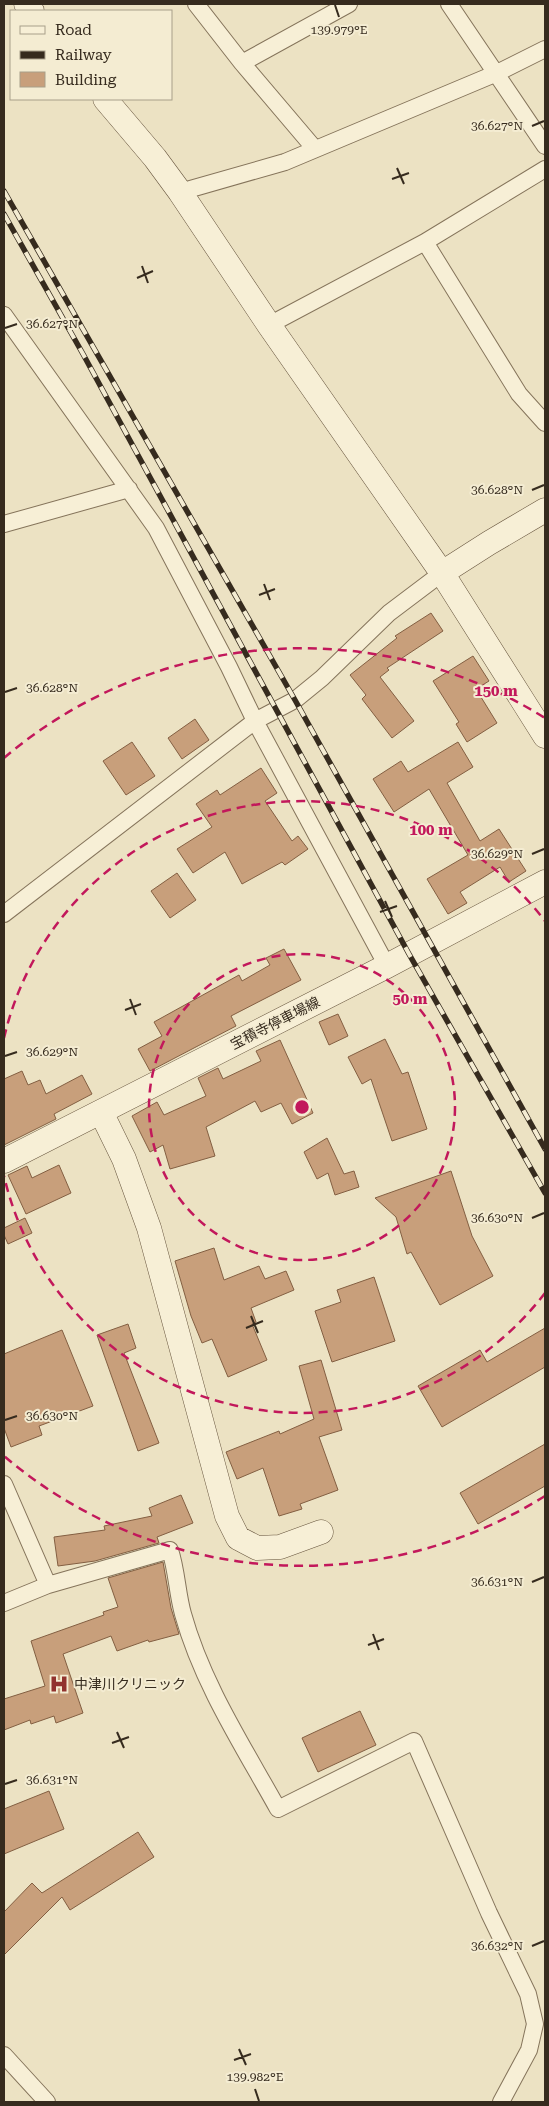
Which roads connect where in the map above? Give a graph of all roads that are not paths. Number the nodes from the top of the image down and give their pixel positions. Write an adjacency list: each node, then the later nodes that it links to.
1 (196, 4): 5 (street)
2 (349, 4): 5 (street)
3 (449, 4): 6 (street)
4 (545, 49): 6 (street)
5 (242, 63): 9 (street)
6 (497, 73): 8 (street); 9 (street)
7 (106, 100): 11 (street)
8 (545, 146)
9 (315, 149): 11 (street)
10 (545, 170): 12 (street)
11 (180, 192): 14 (street)
12 (424, 242): 14 (street); 15 (street)
13 (4, 315): 16 (street)
14 (269, 325): 19 (street)
15 (545, 423)
16 (129, 489): 18 (street); 20 (street)
17 (545, 510): 19 (street)
18 (4, 524)
19 (442, 573): 20 (street); 21 (street)
20 (255, 721): 23 (street); 24 (street)
21 (545, 736)
22 (545, 882): 24 (street, 宝積寺停車場線)
23 (4, 914)
24 (387, 966): 25 (street, 宝積寺停車場線)
25 (101, 1112): 26 (street, 宝積寺停車場線); 28 (street)
26 (4, 1161)
27 (4, 1484): 29 (street)
28 (321, 1532)
29 (48, 1585): 30 (street); 33 (street)
30 (4, 1603)
31 (4, 2056): 32 (street)
32 (47, 2102)
33 (501, 2102)

